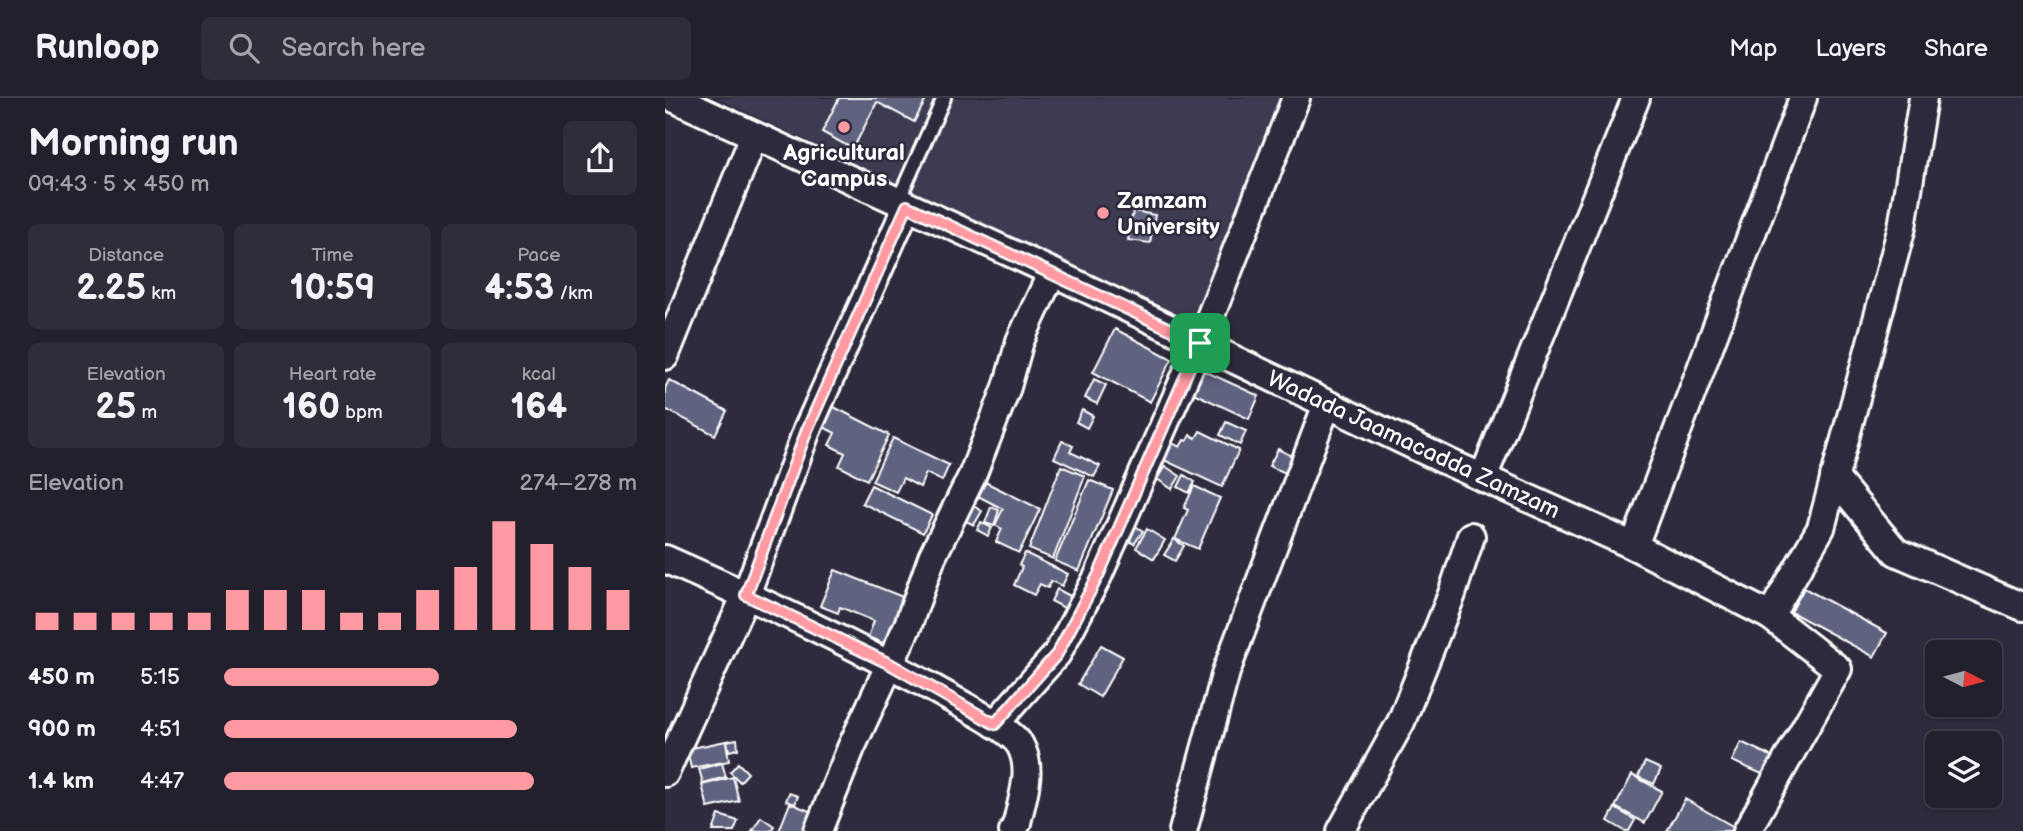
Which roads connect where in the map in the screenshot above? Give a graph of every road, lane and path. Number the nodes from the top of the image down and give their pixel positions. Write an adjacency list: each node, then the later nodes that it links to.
1 (673, 98): 7 (street, Wadada Jaamacadda Zamzam)
2 (944, 98): 8 (lane)
3 (1296, 98): 10 (street)
4 (1636, 98): 14 (street)
5 (1803, 98): 16 (street)
6 (1923, 98): 13 (street)
7 (754, 136): 8 (street, Wadada Jaamacadda Zamzam); 11 (street)
8 (902, 204): 9 (street, Wadada Jaamacadda Zamzam); 18 (street)
9 (1052, 272): 10 (street, Wadada Jaamacadda Zamzam); 21 (street)
10 (1200, 343): 12 (street, Wadada Jaamacadda Zamzam); 22 (street)
11 (665, 356)
12 (1327, 404): 14 (street, Wadada Jaamacadda Zamzam); 27 (street)
13 (1835, 477): 19 (street); 20 (street)
14 (1483, 478): 16 (street, Wadada Jaamacadda Zamzam)
15 (1471, 536): 28 (street)
16 (1634, 546): 20 (street, Wadada Jaamacadda Zamzam)
17 (665, 559): 18 (street)
18 (746, 595): 21 (street); 23 (street)
19 (2023, 607)
20 (1770, 617): 24 (street, Wadada Jaamacadda Zamzam)
21 (890, 664): 22 (street); 25 (street)
22 (995, 724): 26 (street)
23 (665, 773)
24 (1750, 830)
25 (818, 831)
26 (1013, 831)
27 (1184, 831)
28 (1341, 831)

